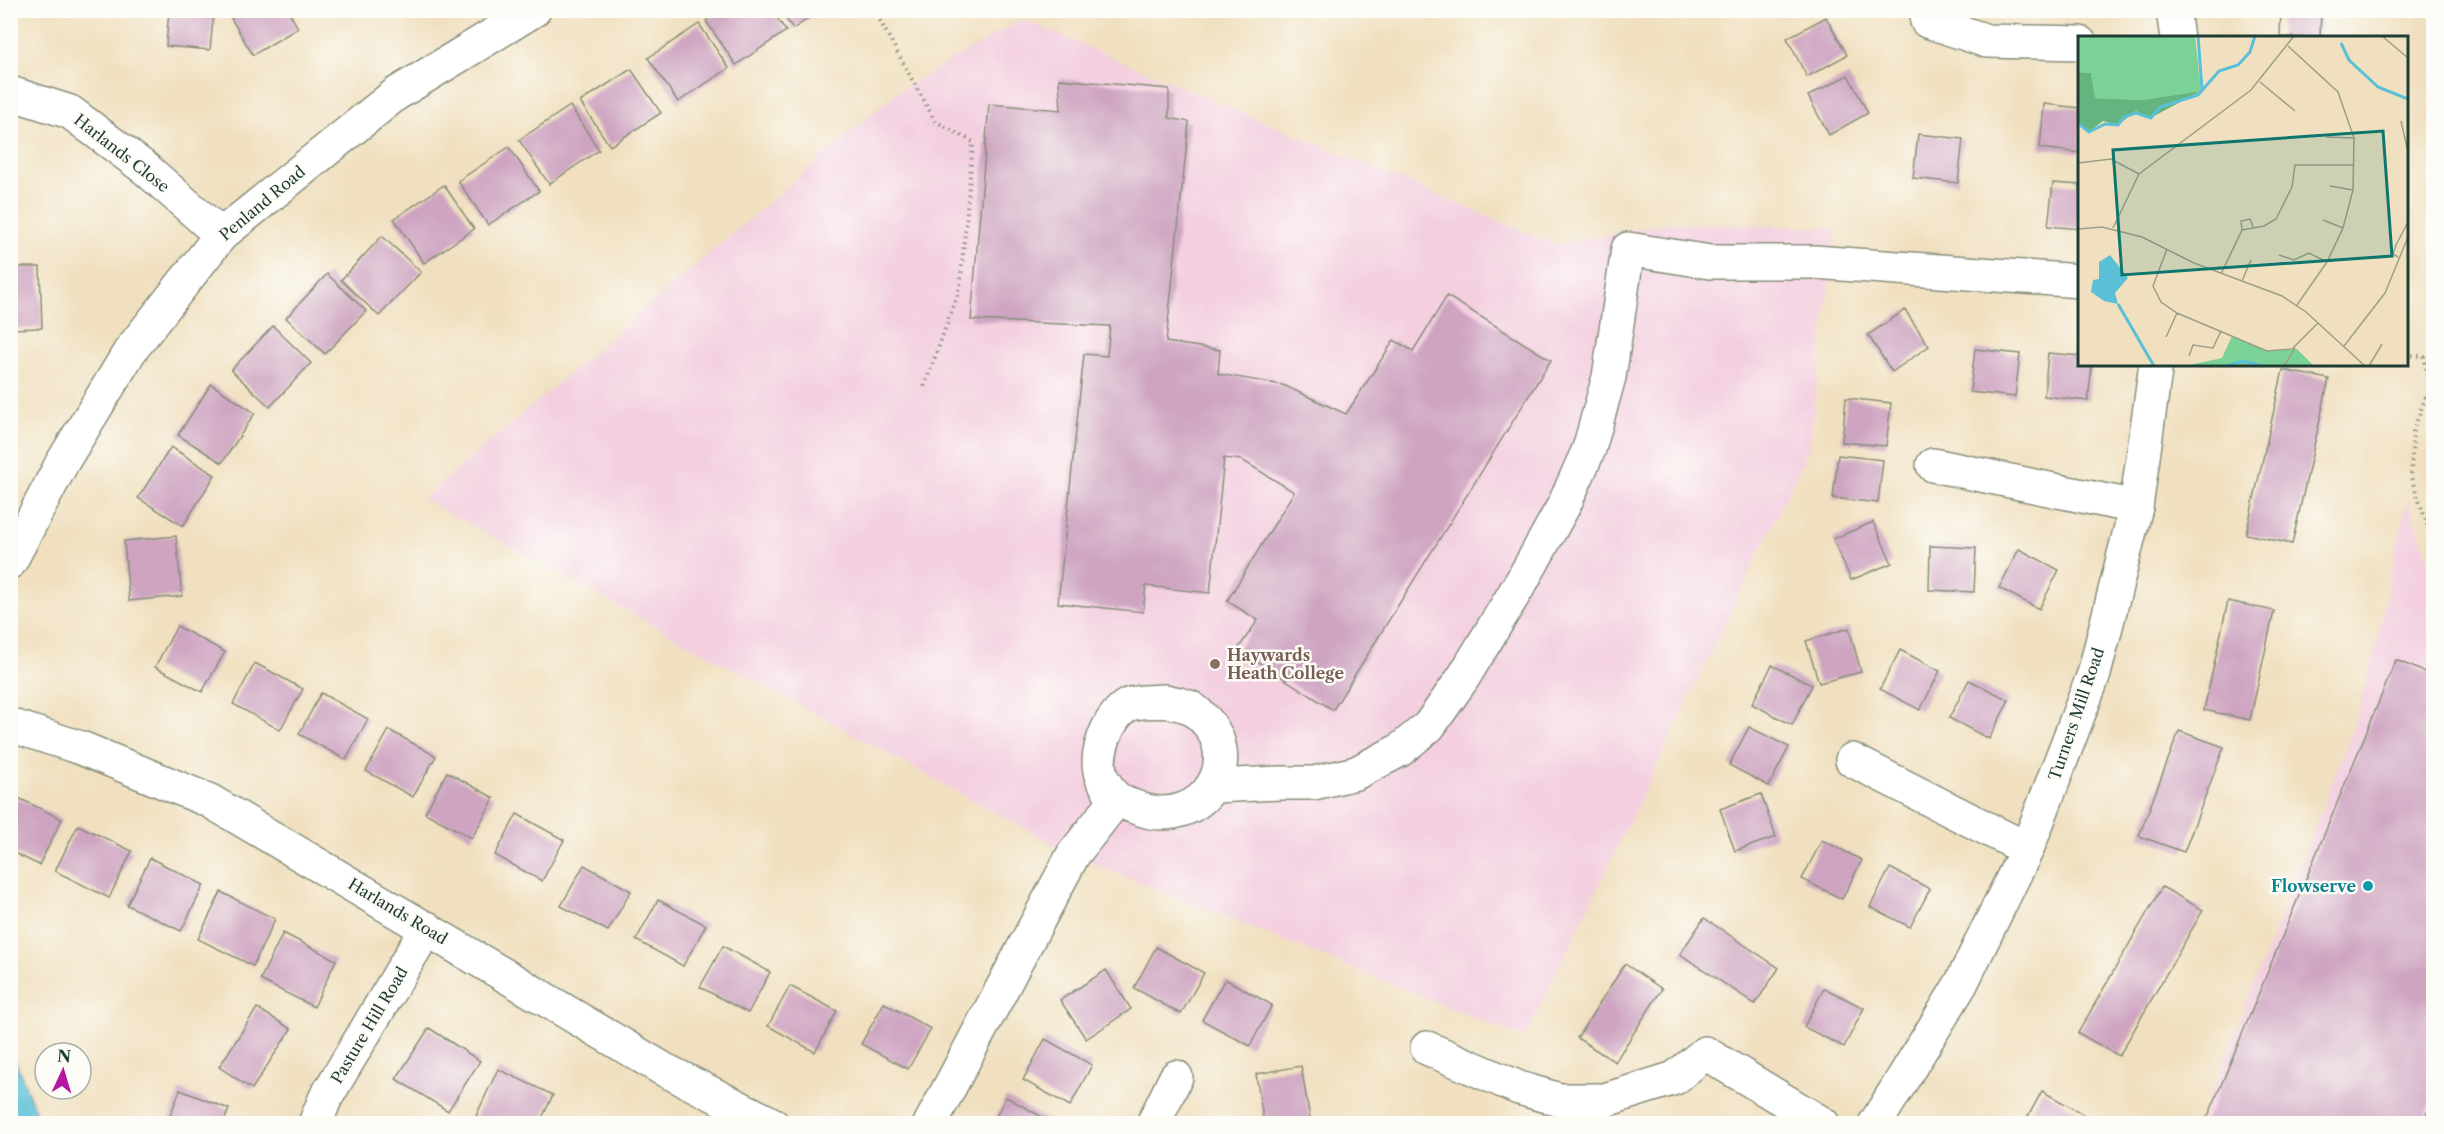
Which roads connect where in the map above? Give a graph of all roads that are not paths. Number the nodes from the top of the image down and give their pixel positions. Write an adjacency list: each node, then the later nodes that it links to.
1 (534, 10): 7 (street, Penland Road)
2 (2173, 10): 4 (street)
3 (1927, 21): 5 (street)
4 (2177, 36)
5 (2078, 43)
6 (10, 93): 7 (street, Harlands Close)
7 (221, 235): 12 (street, Penland Road)
8 (2078, 281): 15 (street)
9 (2156, 366): 11 (street, Turners Mill Road)
10 (1933, 465): 11 (street)
11 (2136, 507): 17 (street, Turners Mill Road)
12 (10, 562)
13 (10, 725): 18 (street, Harlands Road)
14 (1852, 760): 17 (street)
15 (1215, 786): 16 (street); 16 (street)
16 (1116, 800): 23 (street)
17 (2027, 849): 26 (street, Turners Mill Road)
18 (427, 928): 21 (street, Pasture Hill Road); 22 (street, Harlands Road)
19 (1427, 1048): 25 (street)
20 (1176, 1077): 24 (street)
21 (315, 1124)
22 (772, 1124)
23 (930, 1124)
24 (1153, 1124)
25 (1823, 1124)
26 (1875, 1124)

